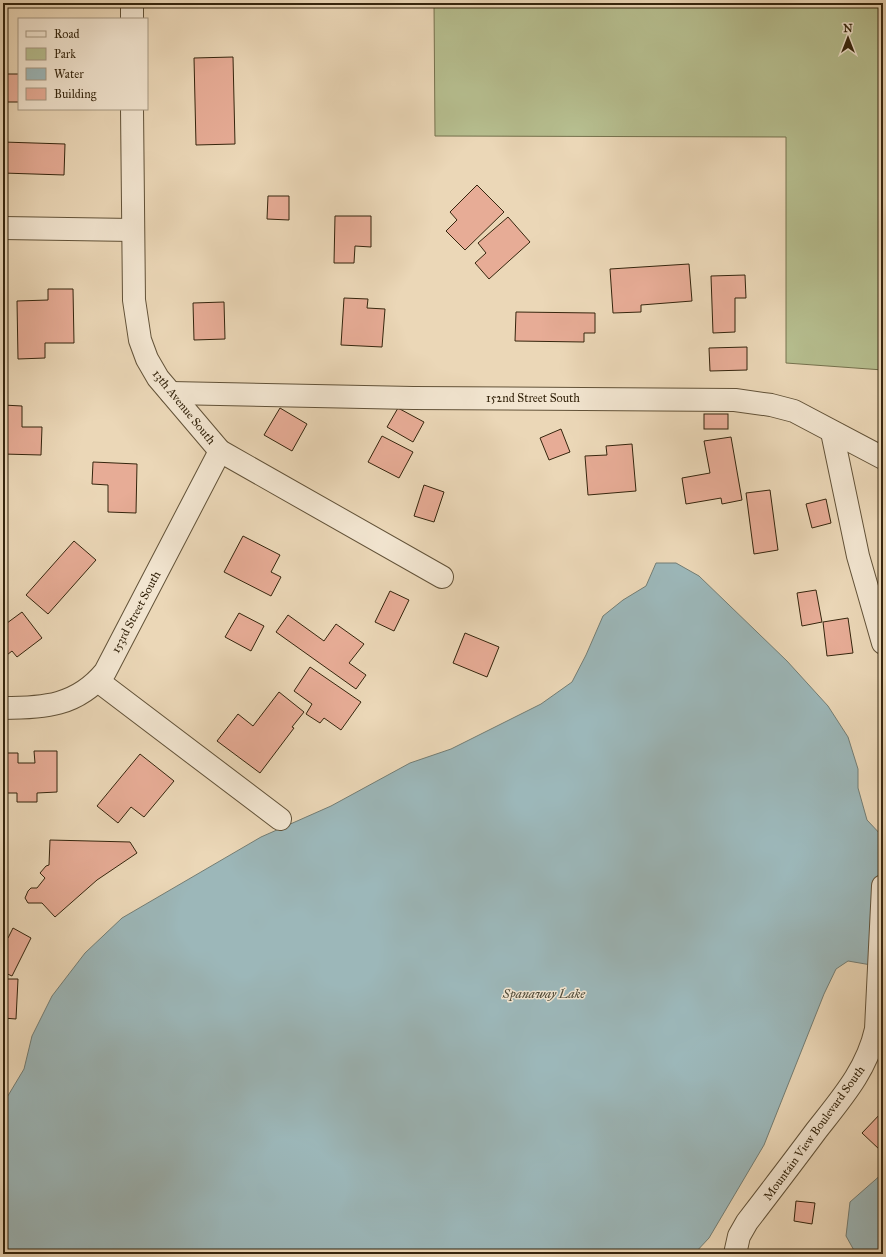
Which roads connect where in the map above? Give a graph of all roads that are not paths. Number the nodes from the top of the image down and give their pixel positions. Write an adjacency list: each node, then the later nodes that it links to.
1 (132, 3): 2 (street)
2 (132, 18)
3 (132, 110): 5 (street, 13th Avenue South)
4 (3, 228): 5 (street)
5 (132, 230): 6 (street, 13th Avenue South)
6 (171, 393): 7 (street, 152nd Street South); 8 (street, 13th Avenue South)
7 (832, 432): 9 (street, 152nd Street South); 11 (street)
8 (220, 451): 10 (street, 13th Avenue South); 12 (street, 153rd Street South)
9 (883, 458)
10 (442, 577)
11 (883, 643)
12 (98, 681): 13 (street, 153rd Street South); 14 (street)
13 (3, 708)
14 (280, 818)
15 (883, 886): 16 (street, Mountain View Boulevard South)
16 (735, 1254)

